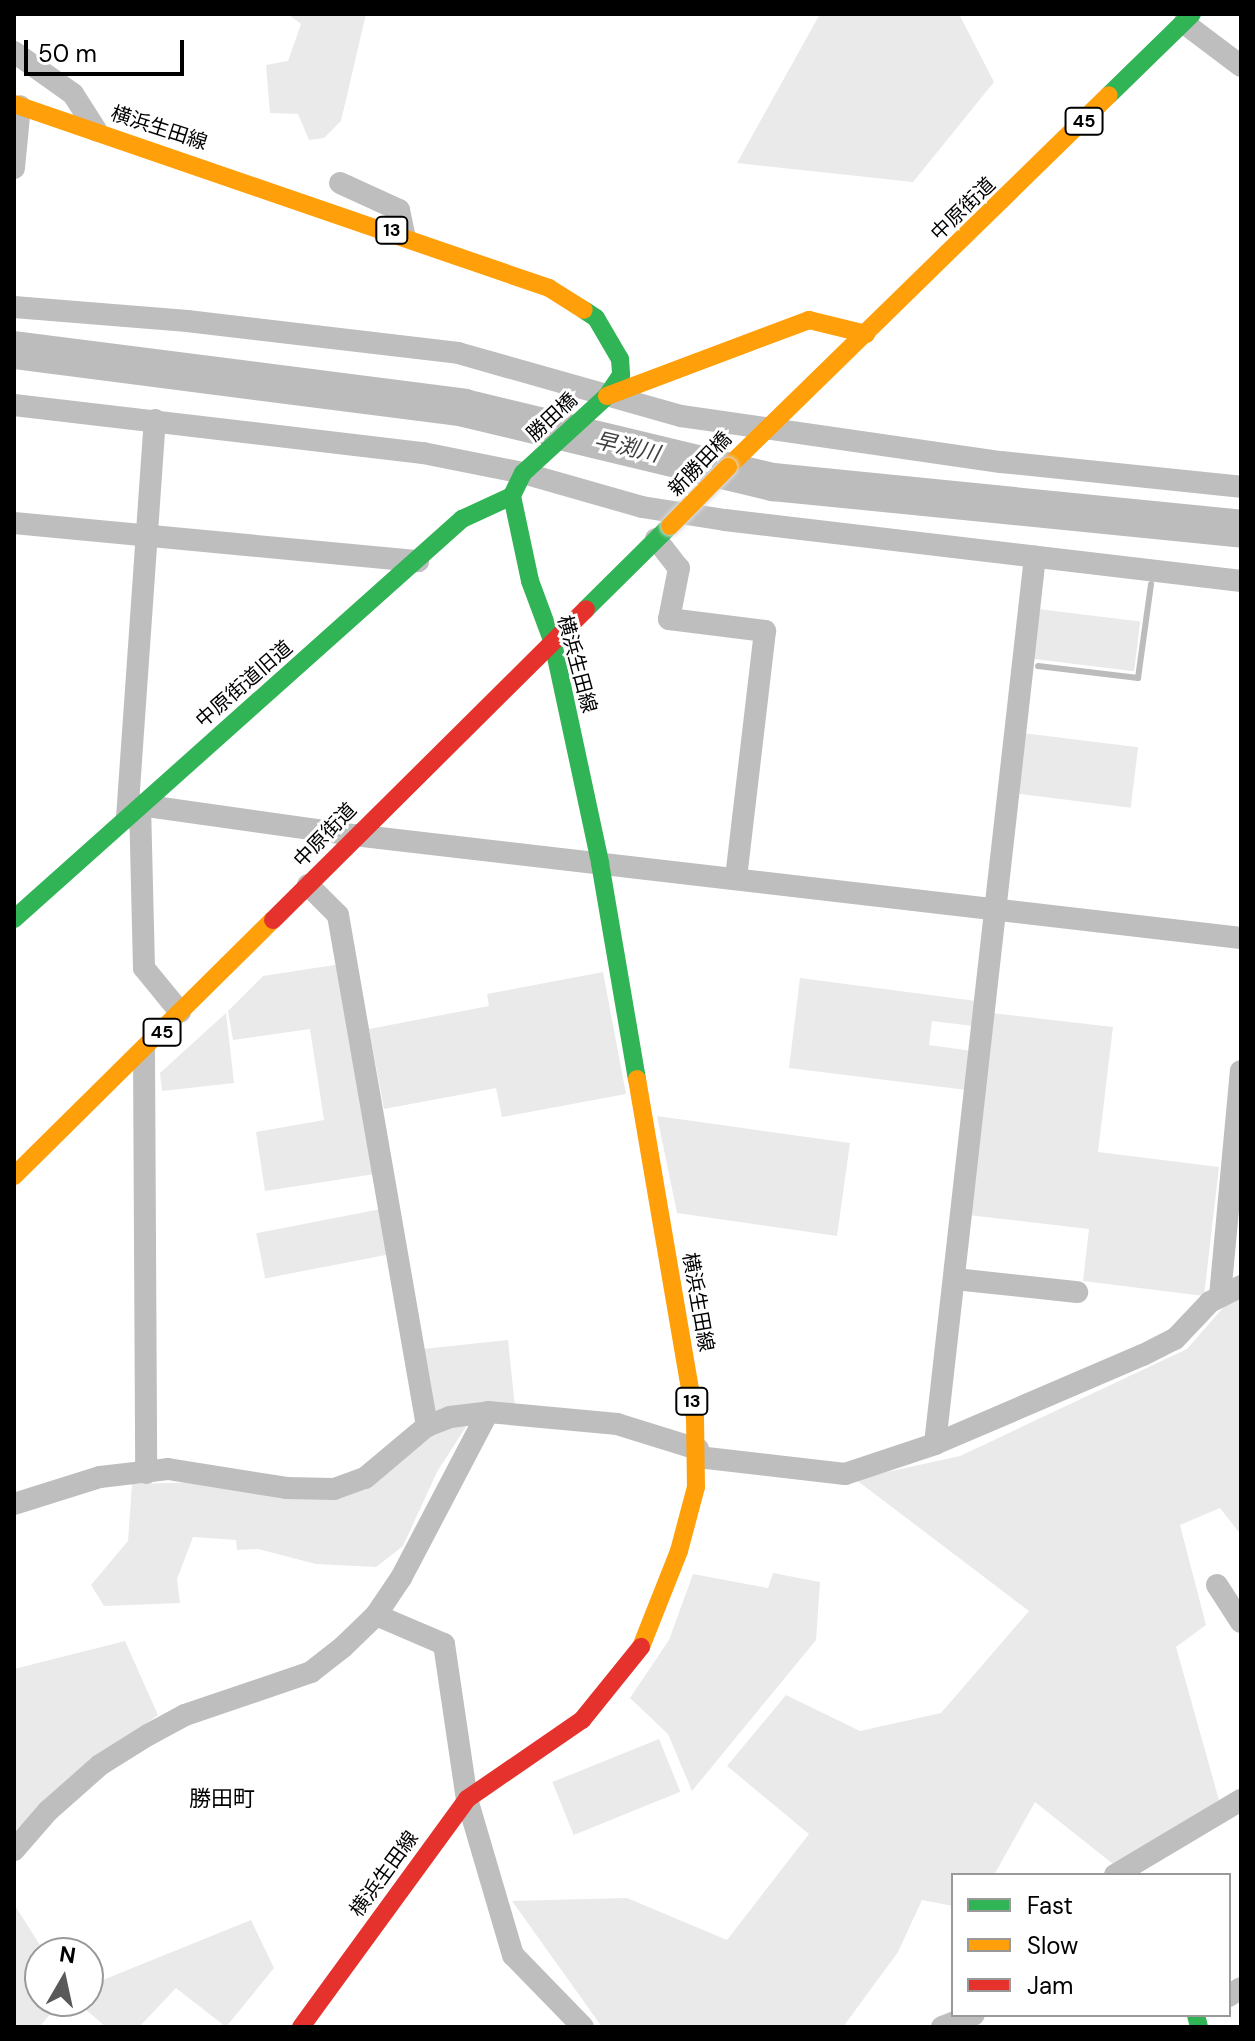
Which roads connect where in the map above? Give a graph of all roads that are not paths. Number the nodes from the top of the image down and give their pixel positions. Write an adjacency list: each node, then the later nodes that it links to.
1 (1188, 18): 3 (street); 10 (main road, 中原街道 / 45)
2 (14, 52): 5 (street)
3 (1241, 66)
4 (17, 105): 5 (main road, 横浜生田線 / 13); 6 (street)
5 (96, 130): 8 (main road, 横浜生田線 / 13)
6 (14, 168)
7 (340, 183): 8 (street)
8 (404, 234): 11 (main road, 横浜生田線 / 13)
9 (14, 307): 11 (street)
10 (866, 334): 11 (main road); 14 (main road, 中原街道 / 45)
11 (603, 400): 14 (street); 15 (main road, 勝田橋 / 13)
12 (14, 405): 13 (street)
13 (155, 420): 15 (street); 20 (street)
14 (765, 430): 16 (street); 19 (main road, 新勝田橋 / 45, bridge)
15 (529, 468): 17 (main road, 13); 21 (street)
16 (1241, 487)
17 (512, 496): 22 (main road, 中原街道旧道); 24 (main road, 横浜生田線 / 13)
18 (14, 523): 20 (street)
19 (663, 532): 24 (main road, 中原街道 / 45); 28 (street)
20 (149, 535): 22 (street); 25 (street)
21 (1035, 557): 23 (street); 30 (street)
22 (418, 561): 25 (main road, 中原街道旧道)
23 (1241, 581)
24 (553, 643): 26 (main road, 中原街道 / 45); 27 (main road, 横浜生田線 / 13)
25 (133, 812): 26 (street); 31 (main road, 中原街道旧道); 33 (street)
26 (354, 835): 27 (street); 29 (main road, 中原街道 / 45)
27 (600, 863): 28 (street); 44 (main road, 横浜生田線 / 13)
28 (736, 878): 30 (street)
29 (308, 885): 33 (main road, 中原街道 / 45); 42 (street)
30 (997, 910): 32 (street); 37 (street)
31 (14, 919)
32 (1241, 938)
33 (180, 1012): 34 (main road, 中原街道 / 45)
34 (144, 1051): 36 (main road, 中原街道 / 45); 45 (street)
35 (1241, 1071): 40 (street)
36 (14, 1176)
37 (955, 1279): 39 (street); 43 (street)
38 (1241, 1286): 40 (street)
39 (1077, 1292)
40 (1220, 1296): 43 (street)
41 (488, 1412): 42 (street); 44 (street); 48 (street)
42 (427, 1426): 45 (street)
43 (935, 1444): 44 (street)
44 (698, 1453): 50 (main road, 横浜生田線 / 13)
45 (146, 1473): 46 (street)
46 (14, 1504)
47 (1217, 1585): 49 (street)
48 (376, 1615): 50 (street); 52 (street)
49 (1241, 1622)
50 (467, 1799): 54 (main road, 横浜生田線 / 13); 55 (street)
51 (1241, 1800): 53 (street)
52 (14, 1850)
53 (1118, 1873)
54 (301, 2027)
55 (583, 2027)

